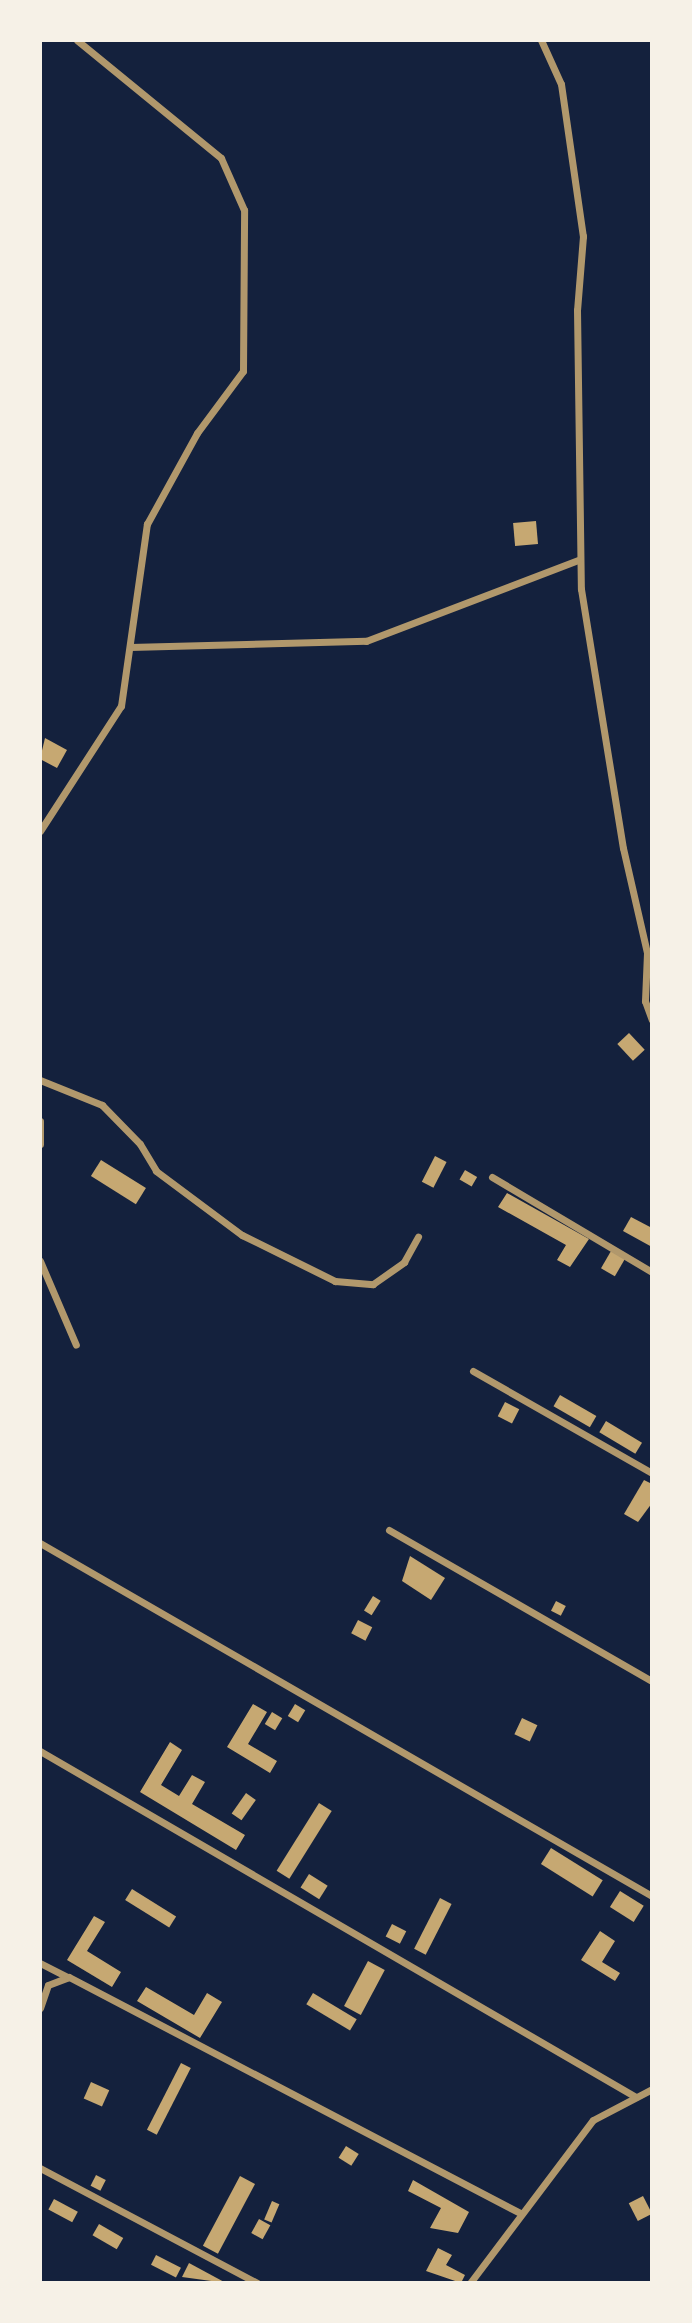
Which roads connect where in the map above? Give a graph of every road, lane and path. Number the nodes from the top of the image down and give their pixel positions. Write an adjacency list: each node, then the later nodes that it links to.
1 (77, 40): 4 (street)
2 (541, 40): 3 (street)
3 (578, 560): 4 (street); 6 (street)
4 (130, 647): 5 (street)
5 (40, 831)
6 (652, 1020)
7 (40, 1080): 11 (street)
8 (40, 1121): 9 (street)
9 (40, 1144)
10 (492, 1177): 13 (street)
11 (418, 1237)
12 (40, 1261): 14 (street)
13 (652, 1272)
14 (76, 1345)
15 (473, 1371): 16 (street)
16 (652, 1473)
17 (389, 1530): 19 (street)
18 (40, 1543): 21 (street)
19 (652, 1681)
20 (40, 1751): 26 (street)
21 (652, 1896)
22 (40, 1963): 23 (street)
23 (69, 1977): 24 (street); 28 (street)
24 (40, 2008)
25 (652, 2089): 26 (street)
26 (636, 2097): 28 (street)
27 (40, 2168): 29 (street)
28 (520, 2213): 30 (street)
29 (257, 2283)
30 (470, 2283)

